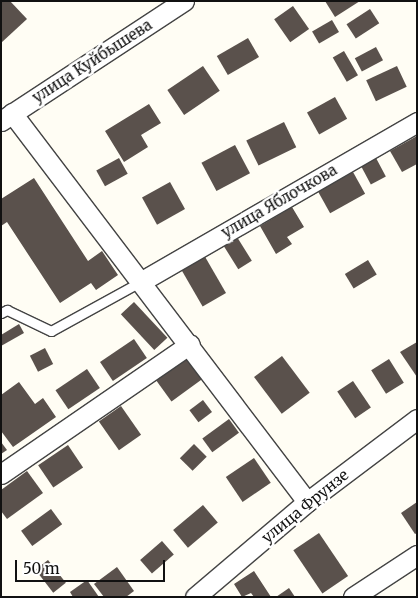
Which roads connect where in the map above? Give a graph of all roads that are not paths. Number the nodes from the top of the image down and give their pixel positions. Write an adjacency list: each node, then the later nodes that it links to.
1 (184, 1): 2 (street, улица Куйбышева)
2 (7, 117): 4 (street)
3 (417, 122): 4 (street, улица Яблочкова)
4 (142, 281): 5 (lane); 6 (street)
5 (1, 313)
6 (190, 344): 8 (street); 9 (street)
7 (417, 419): 9 (street, улица Фрунзе)
8 (1, 474)
9 (307, 502): 11 (street, улица Фрунзе)
10 (417, 555): 12 (street)
11 (195, 597)
12 (353, 597)

